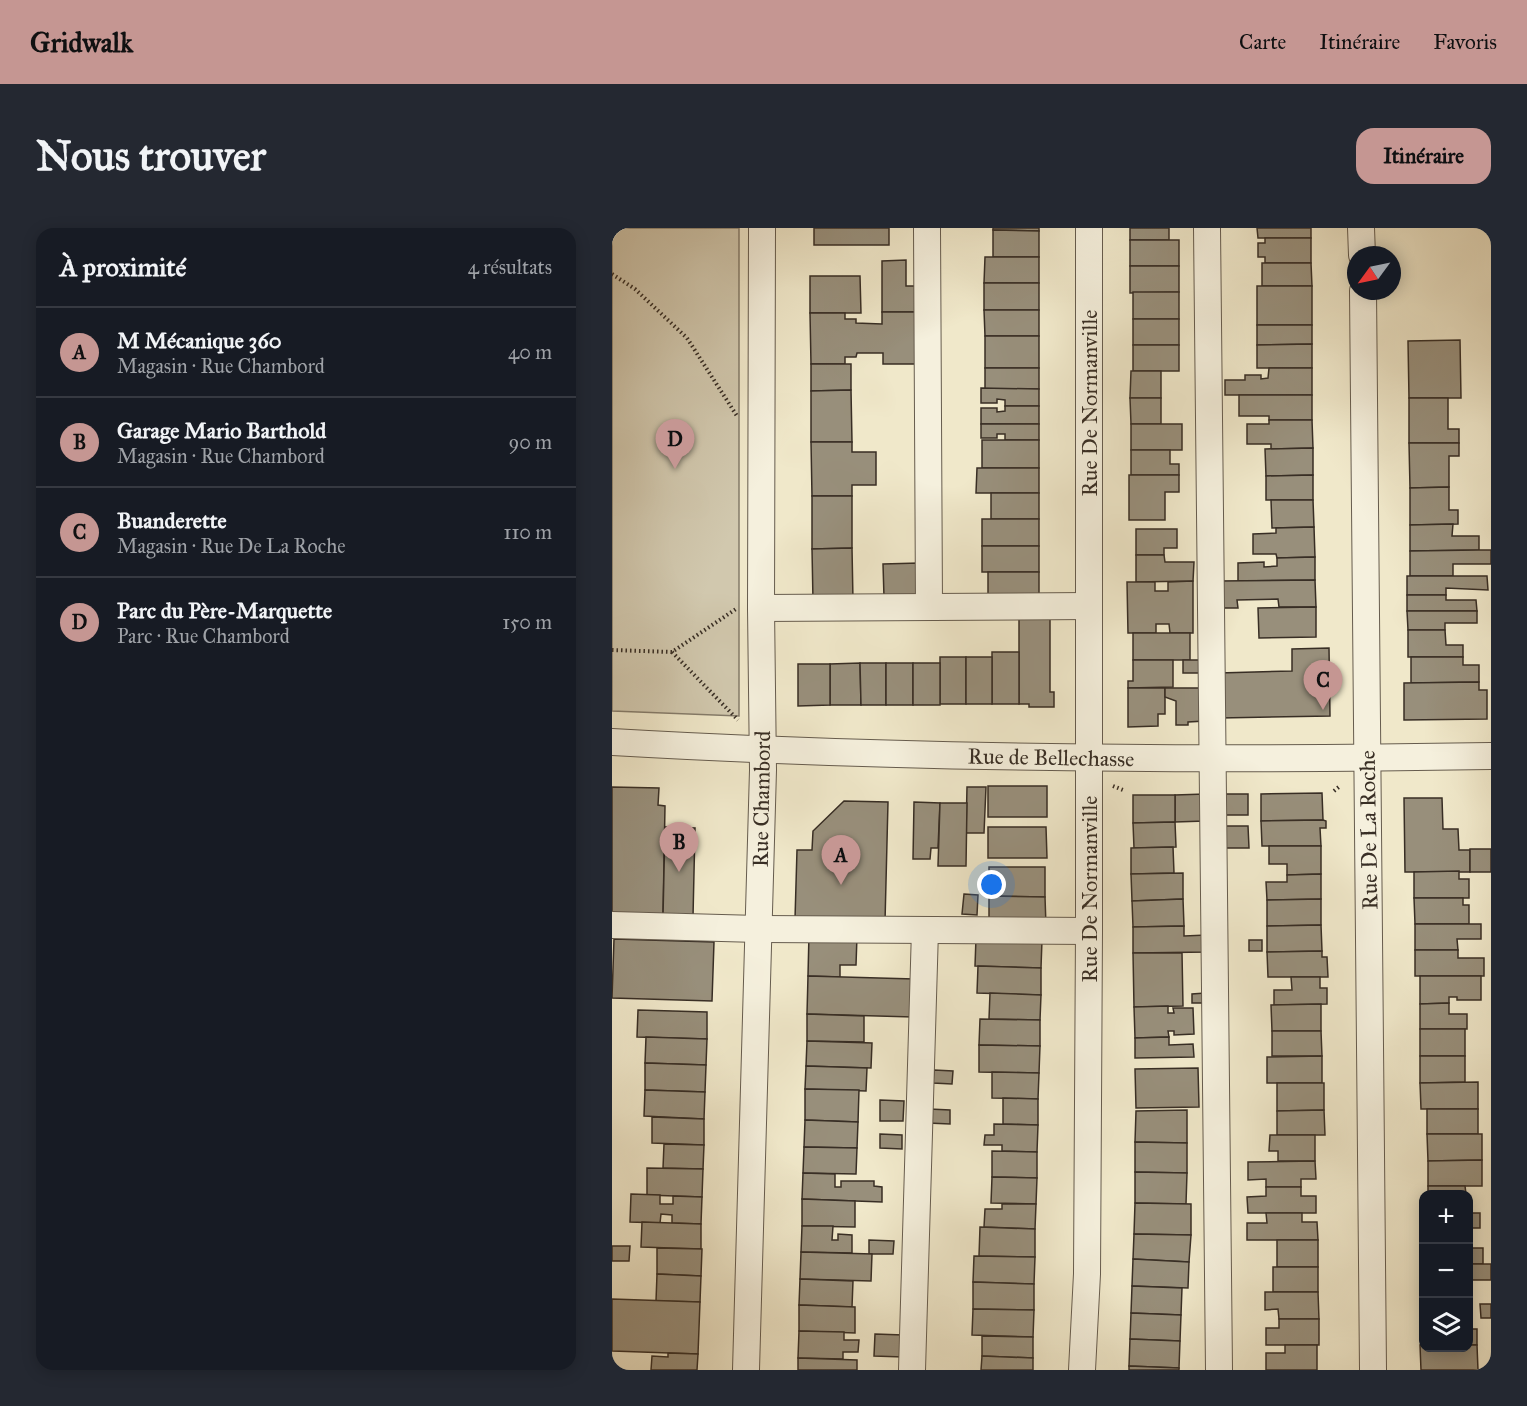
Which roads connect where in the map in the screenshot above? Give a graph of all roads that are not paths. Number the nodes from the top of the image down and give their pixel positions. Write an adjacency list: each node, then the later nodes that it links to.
1 (762, 228): 10 (street, Rue Chambord)
2 (927, 228): 8 (street)
3 (1089, 228): 9 (street, Rue De Normanville)
4 (1207, 228): 16 (street)
5 (1361, 228): 6 (street)
6 (1362, 246)
7 (1363, 300): 14 (street, Rue De La Roche)
8 (929, 606): 9 (street); 10 (street)
9 (1089, 606): 15 (street, Rue De Normanville)
10 (751, 607): 12 (street, Rue Chambord)
11 (612, 742): 12 (street, Rue de Bellechasse)
12 (762, 751): 15 (street, Rue de Bellechasse); 18 (street, Rue Chambord)
13 (1491, 756): 14 (street, Rue de Bellechasse)
14 (1368, 758): 16 (street, Rue de Bellechasse); 25 (street, Rue De La Roche)
15 (1089, 759): 16 (street, Rue de Bellechasse); 20 (street, Rue De Normanville)
16 (1213, 759): 24 (street)
17 (612, 925): 18 (street)
18 (758, 930): 19 (street); 21 (street, Rue Chambord)
19 (925, 930): 20 (street); 22 (street)
20 (1089, 931): 23 (street, Rue De Normanville)
21 (746, 1370)
22 (912, 1370)
23 (1082, 1370)
24 (1219, 1370)
25 (1374, 1370)

